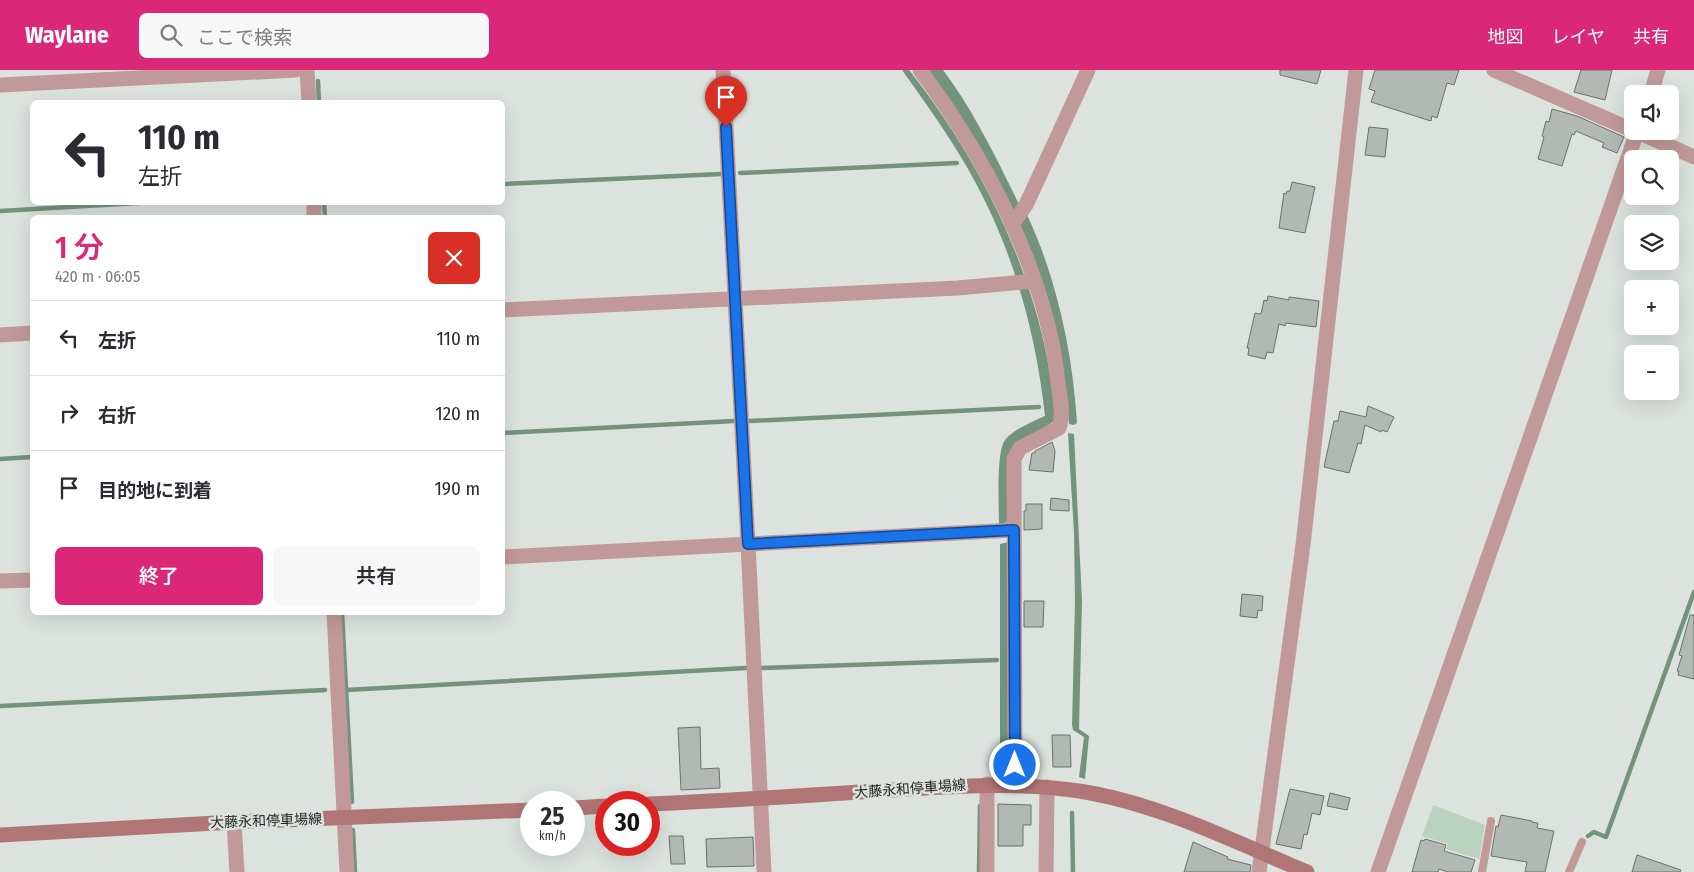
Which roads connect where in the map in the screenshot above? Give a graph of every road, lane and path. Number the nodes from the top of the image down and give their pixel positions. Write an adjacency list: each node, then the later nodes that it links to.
1 (296, 70): 9 (street)
2 (307, 70): 11 (street)
3 (723, 70): 18 (street)
4 (920, 70): 16 (street)
5 (1088, 70): 16 (street)
6 (1356, 70): 39 (street)
7 (1494, 70): 12 (street)
8 (1658, 70): 10 (street)
9 (0, 85)
10 (1654, 85)
11 (309, 100)
12 (1624, 127)
13 (1633, 140): 47 (street)
14 (1655, 140): 15 (street)
15 (1694, 157)
16 (1012, 224): 17 (street)
17 (1026, 282): 18 (street); 22 (street)
18 (734, 298): 19 (street); 23 (street)
19 (505, 310)
20 (30, 333): 21 (street)
21 (0, 335)
22 (1014, 530): 23 (street); 29 (street)
23 (748, 544): 24 (street); 31 (street)
24 (505, 557)
25 (30, 580): 26 (street)
26 (0, 581)
27 (334, 615): 34 (street)
28 (987, 784): 29 (main road, 大藤永和停車場線); 31 (main road, 大藤永和停車場線); 43 (street)
29 (1015, 784): 30 (main road, 大藤永和停車場線)
30 (1047, 787): 39 (main road, 大藤永和停車場線); 44 (street)
31 (760, 799): 32 (main road, 大藤永和停車場線); 42 (street)
32 (660, 804)
33 (520, 810): 34 (main road, 大藤永和停車場線)
34 (345, 818): 35 (main road, 大藤永和停車場線); 41 (street)
35 (234, 822): 37 (main road, 大藤永和停車場線); 40 (street)
36 (1491, 822): 48 (lane)
37 (0, 835)
38 (1582, 842): 49 (lane)
39 (1261, 853): 45 (street); 46 (main road, 大藤永和停車場線)
40 (237, 872)
41 (347, 872)
42 (764, 872)
43 (987, 872)
44 (1046, 872)
45 (1259, 872)
46 (1307, 872)
47 (1378, 872)
48 (1482, 872)
49 (1569, 872)

